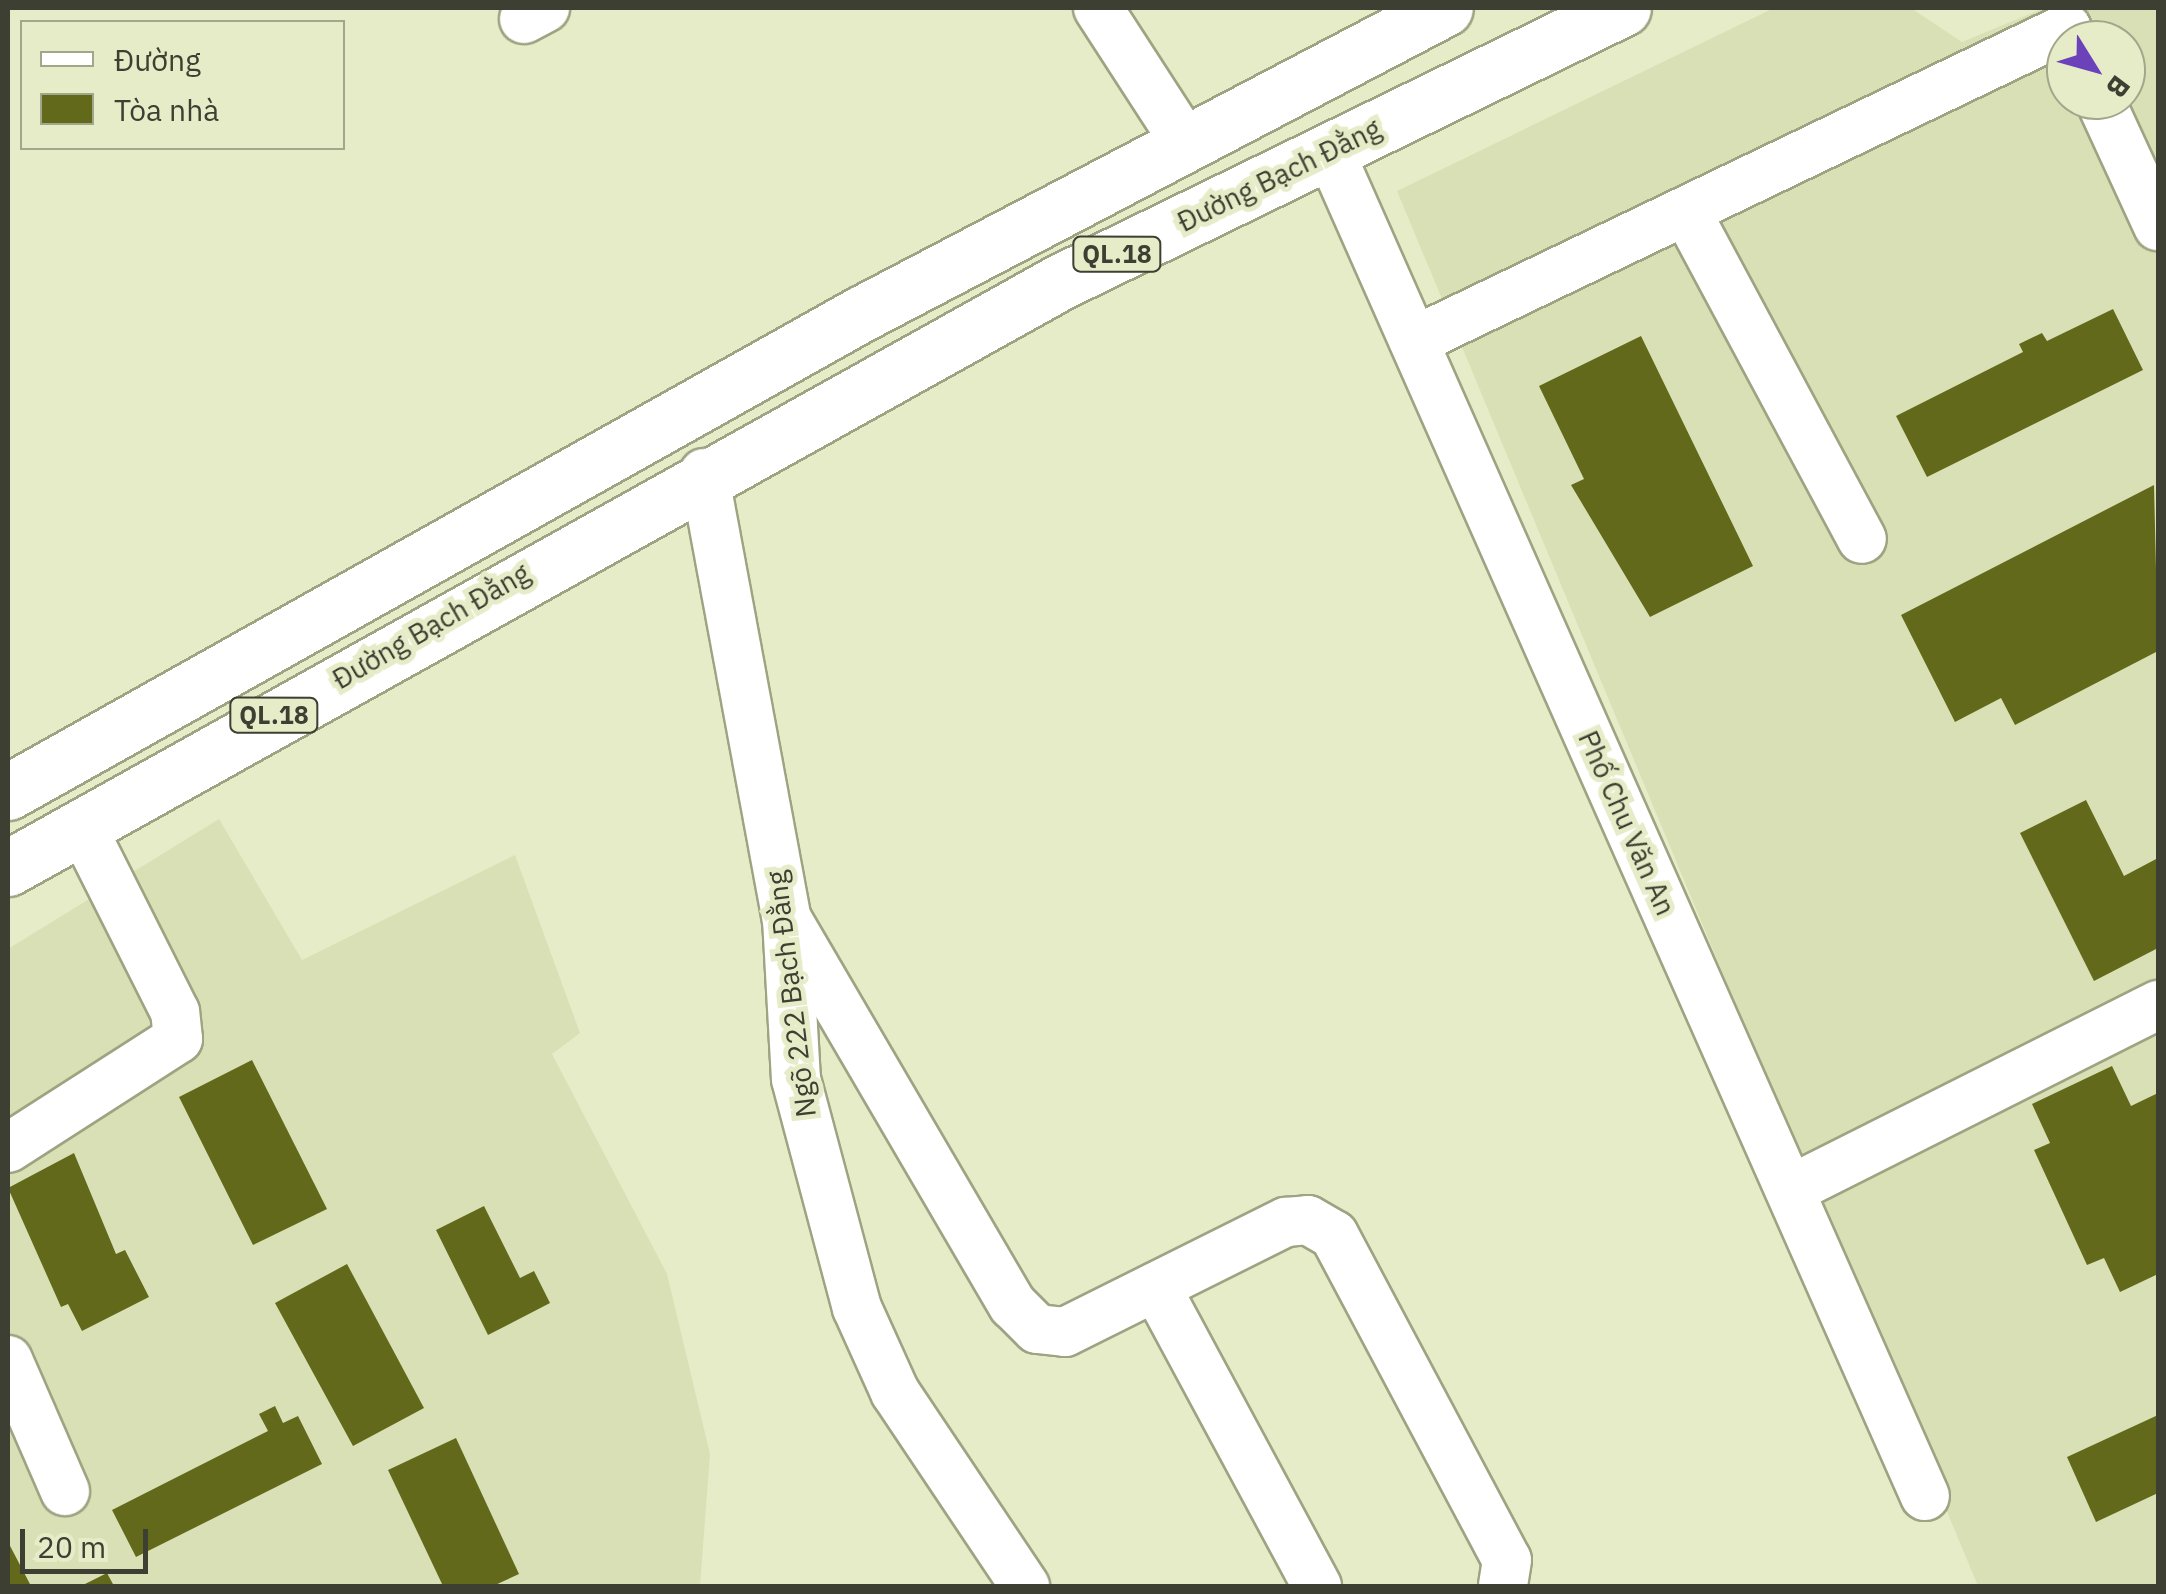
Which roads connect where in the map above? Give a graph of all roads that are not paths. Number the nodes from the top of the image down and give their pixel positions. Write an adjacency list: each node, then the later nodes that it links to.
1 (1098, 8): 6 (street)
2 (1445, 8): 6 (highway, QL.18)
3 (1623, 8): 7 (highway, Đường Bạch Đằng / QL.18)
4 (2046, 34): 8 (street)
5 (2109, 120): 9 (street)
6 (1184, 141): 13 (highway, QL.18)
7 (1329, 150): 10 (street, Phố Chu Văn An); 11 (highway, Đường Bạch Đằng / QL.18)
8 (1686, 211): 10 (street); 12 (street)
9 (2158, 226)
10 (1414, 341): 19 (street, Phố Chu Văn An)
11 (704, 474): 14 (highway, Đường Bạch Đằng / QL.18); 16 (street, Ngõ 222 Bạch Đằng)
12 (1862, 539)
13 (8, 792)
14 (81, 825): 15 (highway, Đường Bạch Đằng / QL.18); 18 (street)
15 (8, 868)
16 (787, 918): 20 (street); 25 (street, Ngõ 222 Bạch Đằng)
17 (2158, 1004): 19 (street)
18 (8, 1148)
19 (1790, 1190): 24 (street, Phố Chu Văn An)
20 (1156, 1287): 26 (street); 27 (street)
21 (8, 1360): 22 (street)
22 (24, 1454): 23 (street)
23 (65, 1491)
24 (1925, 1496)
25 (1024, 1586)
26 (1317, 1586)
27 (1503, 1586)

